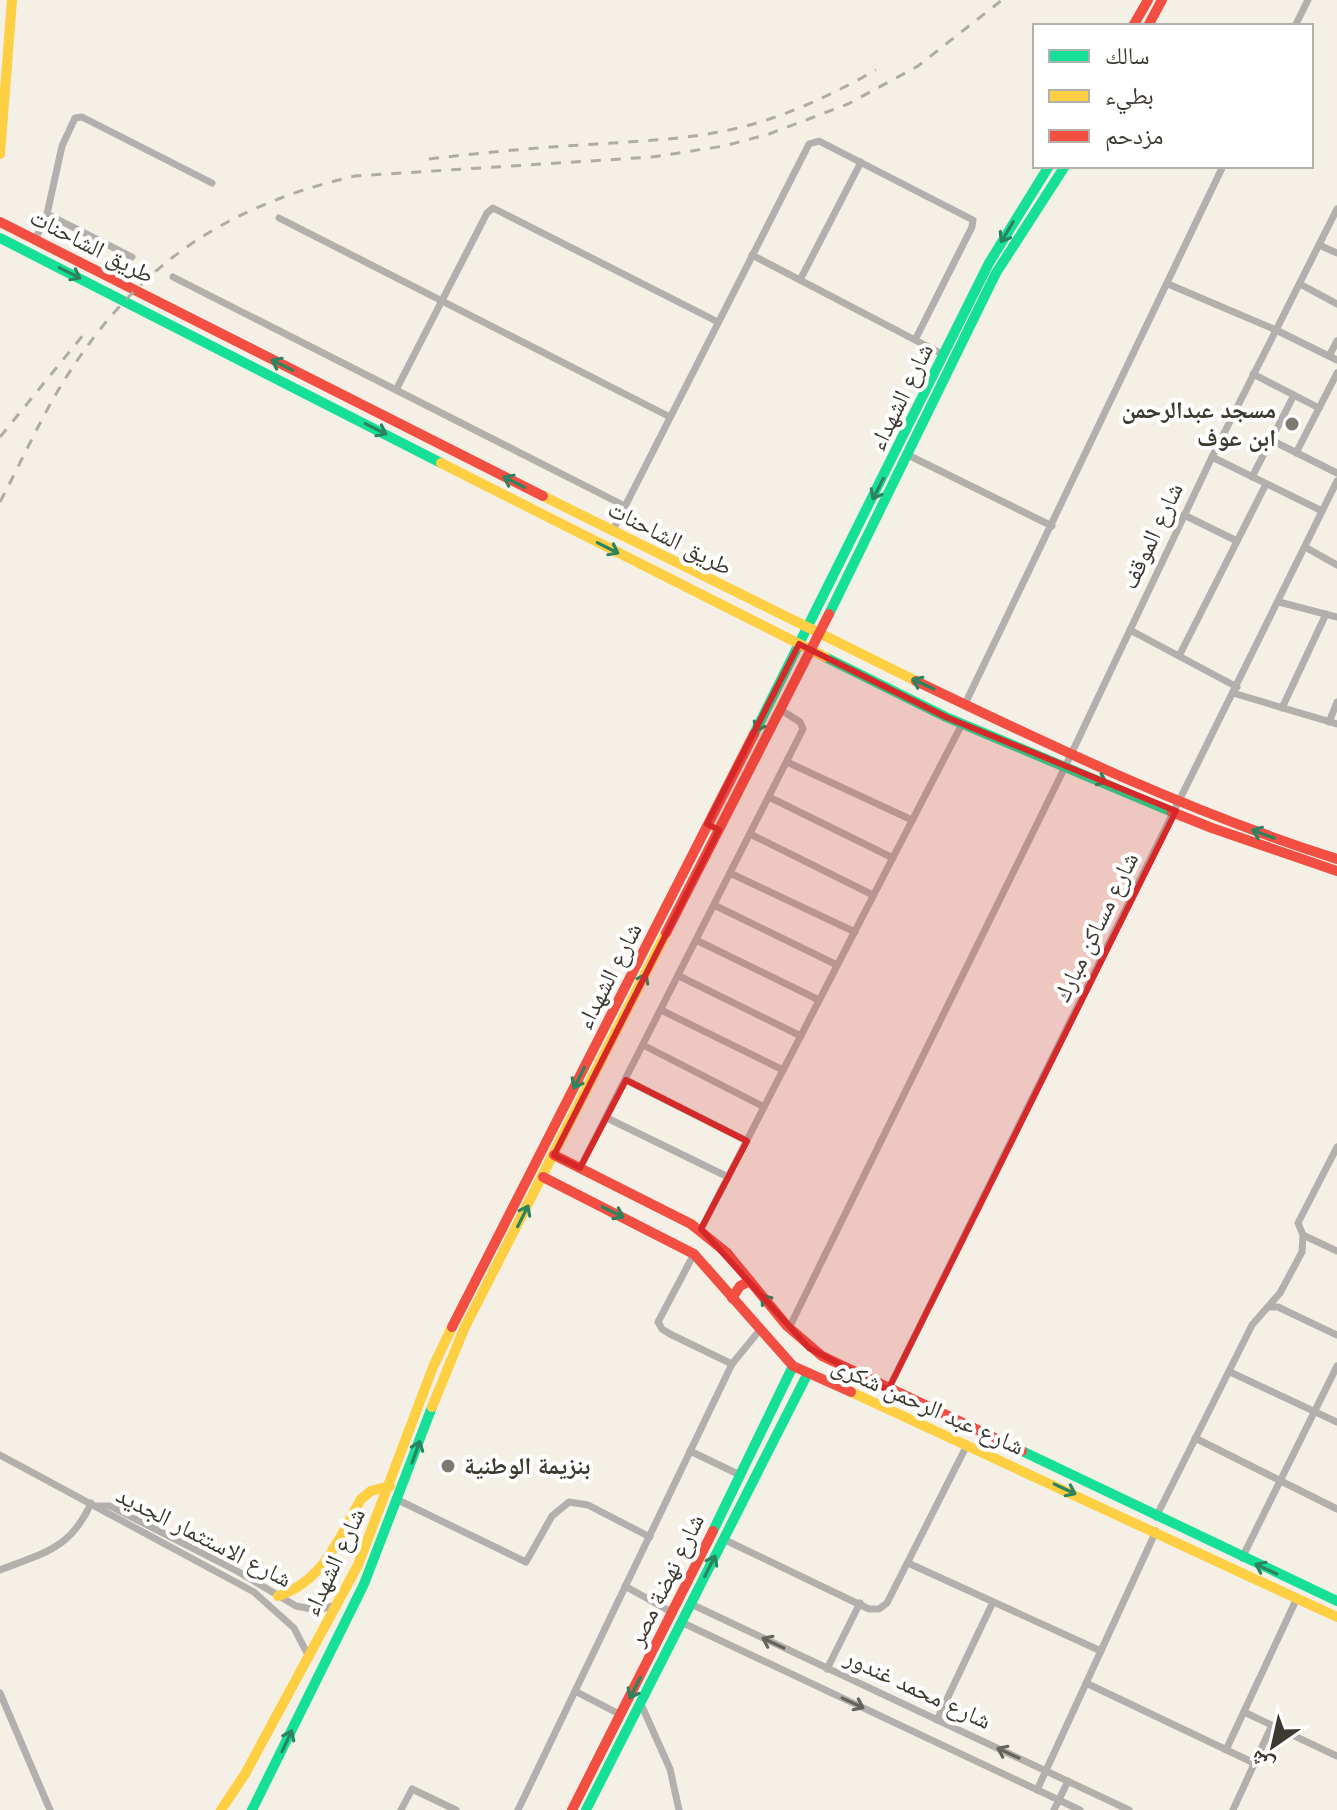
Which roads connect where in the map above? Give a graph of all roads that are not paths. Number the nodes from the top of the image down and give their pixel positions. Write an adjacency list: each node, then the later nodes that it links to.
1 (12, 0): 8 (main road)
2 (1148, 0): 5 (main road)
3 (1162, 0): 6 (main road)
4 (1308, 0): 7 (street)
5 (1134, 24)
6 (1149, 24)
7 (1296, 24)
8 (0, 154)
9 (861, 162): 22 (street); 25 (street); 32 (street)
10 (1048, 168): 34 (main road, شارع الشهداء, one-way to 34)
11 (1064, 168): 46 (main road, شارع الشهداء)
12 (1222, 168): 26 (street)
13 (212, 183): 15 (street)
14 (1337, 209): 20 (street, شارع الموقف)
15 (47, 214): 19 (street); 23 (street)
16 (279, 218): 28 (street)
17 (0, 222): 19 (main road, طريق الشاحنات)
18 (0, 238): 42 (main road, طريق الشاحنات, one-way to 42)
19 (35, 240): 40 (main road, طريق الشاحنات, one-way to 19)
20 (1319, 245): 21 (street); 27 (street, شارع الموقف)
21 (1337, 253)
22 (752, 255): 25 (street); 30 (street)
23 (132, 257)
24 (173, 277): 38 (street)
25 (800, 280): 32 (street)
26 (1168, 284): 31 (street); 58 (street)
27 (1300, 284): 29 (street); 31 (street, شارع الموقف)
28 (442, 301): 30 (street); 38 (street); 43 (street)
29 (1337, 304)
30 (718, 322): 43 (street)
31 (1276, 330): 35 (street); 37 (street, شارع الموقف)
32 (915, 340): 34 (street)
33 (1337, 341): 35 (street)
34 (944, 355): 67 (main road, شارع الشهداء, one-way to 67)
35 (1333, 358)
36 (1337, 373): 41 (street)
37 (1253, 374): 39 (street); 47 (street, شارع الموقف)
38 (396, 390): 53 (street)
39 (1294, 395): 41 (street); 44 (street)
40 (351, 400): 42 (main road); 52 (main road, طريق الشاحنات, one-way to 40)
41 (1319, 408): 45 (street)
42 (346, 414): 54 (main road, طريق الشاحنات, one-way to 54)
43 (670, 417): 53 (street)
44 (1271, 440): 45 (street); 49 (street)
45 (1296, 453): 48 (street)
46 (908, 455): 58 (street); 69 (main road, شارع الشهداء)
47 (1212, 457): 49 (street); 57 (street, شارع الموقف)
48 (1337, 473)
49 (1252, 477): 50 (street)
50 (1266, 484): 55 (street); 61 (street)
51 (1336, 484): 55 (street, شارع مساكن مبارك)
52 (540, 495): 54 (main road); 56 (main road, طريق الشاحنات)
53 (625, 506): 60 (street)
54 (534, 510): 59 (main road, طريق الشاحنات)
55 (1322, 511): 62 (street, شارع مساكن مبارك)
56 (579, 515): 59 (main road); 60 (main road, طريق الشاحنات)
57 (1184, 515): 61 (street); 68 (street, شارع الموقف)
58 (1052, 526): 75 (street)
59 (574, 531): 70 (main road, طريق الشاحنات, one-way to 70)
60 (612, 532): 67 (main road, طريق الشاحنات)
61 (1237, 541): 72 (street)
62 (1305, 547): 63 (street); 64 (street, شارع مساكن مبارك)
63 (1337, 565)
64 (1279, 602): 65 (street); 73 (street, شارع مساكن مبارك)
65 (1326, 614): 66 (street); 76 (street)
66 (1337, 617)
67 (807, 629): 69 (main road, طريق الشاحنات); 70 (main road, شارع الشهداء)
68 (1130, 630): 72 (street); 84 (street, شارع الموقف)
69 (819, 635): 71 (main road, شارع الشهداء); 75 (main road, طريق الشاحنات, one-way to 69)
70 (799, 644): 71 (main road, طريق الشاحنات); 90 (main road, شارع الشهداء, one-way to 90)
71 (811, 650): 77 (main road, شارع الشهداء); 80 (main road, طريق الشاحنات)
72 (1179, 656): 73 (street)
73 (1235, 690): 76 (street); 88 (street, شارع مساكن مبارك)
74 (1337, 702): 79 (street)
75 (965, 704): 78 (main road, طريق الشاحنات)
76 (1282, 708): 79 (street)
77 (781, 710): 85 (street); 91 (main road, شارع الشهداء)
78 (984, 713): 81 (main road, طريق الشاحنات); 82 (main road)
79 (1333, 723)
80 (962, 724): 82 (main road, طريق الشاحنات); 89 (street)
81 (1009, 726): 83 (main road); 84 (main road, طريق الشاحنات)
82 (977, 730): 83 (main road, طريق الشاحنات)
83 (1004, 741): 86 (main road, طريق الشاحنات)
84 (1072, 753): 86 (street, شارع الموقف); 88 (main road, طريق الشاحنات)
85 (787, 762): 87 (street); 89 (street)
86 (1066, 765): 88 (main road, طريق الشاحنات, one-way to 88); 126 (street, شارع الموقف)
87 (769, 797): 92 (street); 93 (street)
88 (1178, 807): 94 (main road, طريق الشاحنات, one-way to 88); 95 (main road, طريق الشاحنات); 134 (street, شارع مساكن مبارك)
89 (912, 820): 93 (street)
90 (707, 824): 91 (main road); 149 (main road, شارع الشهداء, one-way to 149)
91 (719, 830): 113 (main road, شارع الشهداء, one-way to 91)
92 (750, 834): 96 (street); 97 (street)
93 (893, 858): 97 (street)
94 (1337, 859)
95 (1337, 871)
96 (730, 873): 98 (street); 99 (street)
97 (873, 895): 99 (street)
98 (714, 905): 100 (street); 101 (street)
99 (855, 932): 101 (street)
100 (696, 940): 102 (street); 103 (street)
101 (837, 965): 103 (street)
102 (679, 976): 104 (street); 105 (street)
103 (819, 1000): 105 (street)
104 (661, 1010): 106 (street); 107 (street)
105 (801, 1036): 107 (street)
106 (643, 1045): 108 (street); 109 (street)
107 (783, 1070): 109 (street)
108 (626, 1080): 110 (street); 111 (street)
109 (764, 1107): 111 (street)
110 (607, 1118): 115 (street); 116 (street)
111 (747, 1141): 115 (street)
112 (1337, 1147): 118 (street)
113 (554, 1155): 114 (main road, شارع الشهداء); 116 (main road, شارع عبد الرحمن شكرى)
114 (543, 1177): 116 (main road, شارع عبد الرحمن شكرى); 150 (main road, شارع الشهداء, one-way to 114)
115 (728, 1177): 117 (street)
116 (572, 1178): 117 (main road, شارع عبد الرحمن شكرى); 120 (main road, شارع عبد الرحمن شكرى, one-way to 120)
117 (701, 1229): 121 (main road, شارع عبد الرحمن شكرى)
118 (1303, 1235): 119 (street); 125 (street)
119 (1337, 1251)
120 (694, 1254): 122 (main road, شارع عبد الرحمن شكرى); 129 (street)
121 (733, 1261): 122 (main road); 123 (main road, شارع عبد الرحمن شكرى)
122 (715, 1276): 124 (main road, شارع عبد الرحمن شكرى)
123 (750, 1281): 124 (main road); 126 (main road, شارع عبد الرحمن شكرى, one-way to 123)
124 (732, 1298): 127 (main road, شارع عبد الرحمن شكرى)
125 (1266, 1308): 128 (street); 132 (street)
126 (789, 1328): 134 (main road, شارع عبد الرحمن شكرى)
127 (759, 1331): 129 (street); 130 (main road, شارع عبد الرحمن شكرى)
128 (1337, 1335)
129 (732, 1364): 142 (street)
130 (793, 1366): 133 (main road, شارع عبد الرحمن شكرى); 137 (main road, شارع نهضة مصر)
131 (1337, 1366): 135 (street)
132 (1230, 1372): 135 (street); 139 (street)
133 (808, 1373): 138 (main road, شارع نهضة مصر); 141 (main road, شارع عبد الرحمن شكرى)
134 (888, 1390): 140 (main road, شارع عبد الرحمن شكرى)
135 (1316, 1411): 136 (street); 148 (street)
136 (1337, 1422)
137 (764, 1426): 138 (main road); 147 (main road, شارع نهضة مصر)
138 (778, 1433): 156 (main road, شارع نهضة مصر)
139 (1195, 1438): 148 (street); 153 (street)
140 (1001, 1444): 143 (main road, شارع عبد الرحمن شكرى); 145 (main road)
141 (967, 1445): 145 (main road, شارع عبد الرحمن شكرى); 158 (street)
142 (690, 1451): 147 (street); 155 (street)
143 (1023, 1454): 146 (main road); 153 (main road, شارع عبد الرحمن شكرى)
144 (0, 1455): 151 (street, شارع الاستثمار الجديد)
145 (994, 1457): 146 (main road, شارع عبد الرحمن شكرى)
146 (1019, 1468): 154 (main road, شارع عبد الرحمن شكرى, one-way to 154)
147 (740, 1475): 169 (main road, شارع نهضة مصر)
148 (1280, 1481): 152 (street); 157 (street)
149 (390, 1486): 161 (main road); 166 (main road, شارع الشهداء)
150 (398, 1500): 155 (street); 189 (main road, شارع الشهداء, one-way to 150)
151 (94, 1505): 159 (street); 161 (street, شارع الاستثمار الجديد); 168 (street, شارع الاستثمار الجديد)
152 (1337, 1509)
153 (1156, 1517): 157 (main road, شارع عبد الرحمن شكرى)
154 (1156, 1531): 162 (main road, شارع عبد الرحمن شكرى); 172 (street)
155 (650, 1537): 160 (street)
156 (723, 1539): 165 (street); 167 (main road, شارع نهضة مصر, one-way to 156)
157 (1242, 1558): 163 (main road, شارع عبد الرحمن شكرى, one-way to 157)
158 (908, 1563): 164 (street); 165 (street)
159 (0, 1570)
160 (625, 1586): 169 (street); 176 (street)
161 (278, 1596): 166 (street, شارع الاستثمار الجديد); 168 (street)
162 (1297, 1598): 170 (main road, شارع عبد الرحمن شكرى); 179 (street)
163 (1337, 1601)
164 (993, 1602): 172 (street); 181 (street)
165 (860, 1603): 174 (street)
166 (338, 1604): 173 (main road, شارع الشهداء)
167 (691, 1604): 171 (main road, شارع نهضة مصر); 174 (street, شارع محمد غندور, one-way to 167)
168 (271, 1606): 173 (street, شارع الاستثمار الجديد)
169 (673, 1613): 180 (main road, شارع نهضة مصر, one-way to 180)
170 (1337, 1617)
171 (681, 1622): 178 (main road, شارع نهضة مصر); 190 (street, شارع محمد غندور, one-way to 190)
172 (1101, 1651): 175 (street)
173 (309, 1658): 187 (main road, شارع الشهداء)
174 (827, 1669): 181 (street, شارع محمد غندور)
175 (1086, 1683): 183 (street); 186 (street)
176 (575, 1691): 180 (street); 196 (street)
177 (0, 1693): 193 (street)
178 (641, 1704): 198 (main road, شارع نهضة مصر); 199 (street)
179 (1244, 1712): 182 (street); 183 (street)
180 (621, 1715): 197 (main road, شارع نهضة مصر)
181 (937, 1720): 186 (street, شارع محمد غندور, one-way to 181)
182 (1272, 1725): 184 (street); 185 (street)
183 (1226, 1750): 185 (street)
184 (1337, 1756)
185 (1254, 1763): 203 (street)
186 (1046, 1770): 188 (street, شارع محمد غندور); 190 (street)
187 (245, 1774): 189 (main road); 192 (main road, شارع الشهداء)
188 (1068, 1781): 191 (street); 202 (street, شارع محمد غندور)
189 (268, 1782): 192 (main road, شارع الشهداء)
190 (1037, 1790): 191 (street, شارع محمد غندور)
191 (1059, 1800): 200 (street); 201 (street, شارع محمد غندور)
192 (238, 1807)
193 (50, 1810)
194 (401, 1810): 195 (street)
195 (456, 1810)
196 (518, 1810)
197 (572, 1810)
198 (586, 1810)
199 (679, 1810)
200 (1054, 1810)
201 (1080, 1810)
202 (1129, 1810)
203 (1233, 1810)

